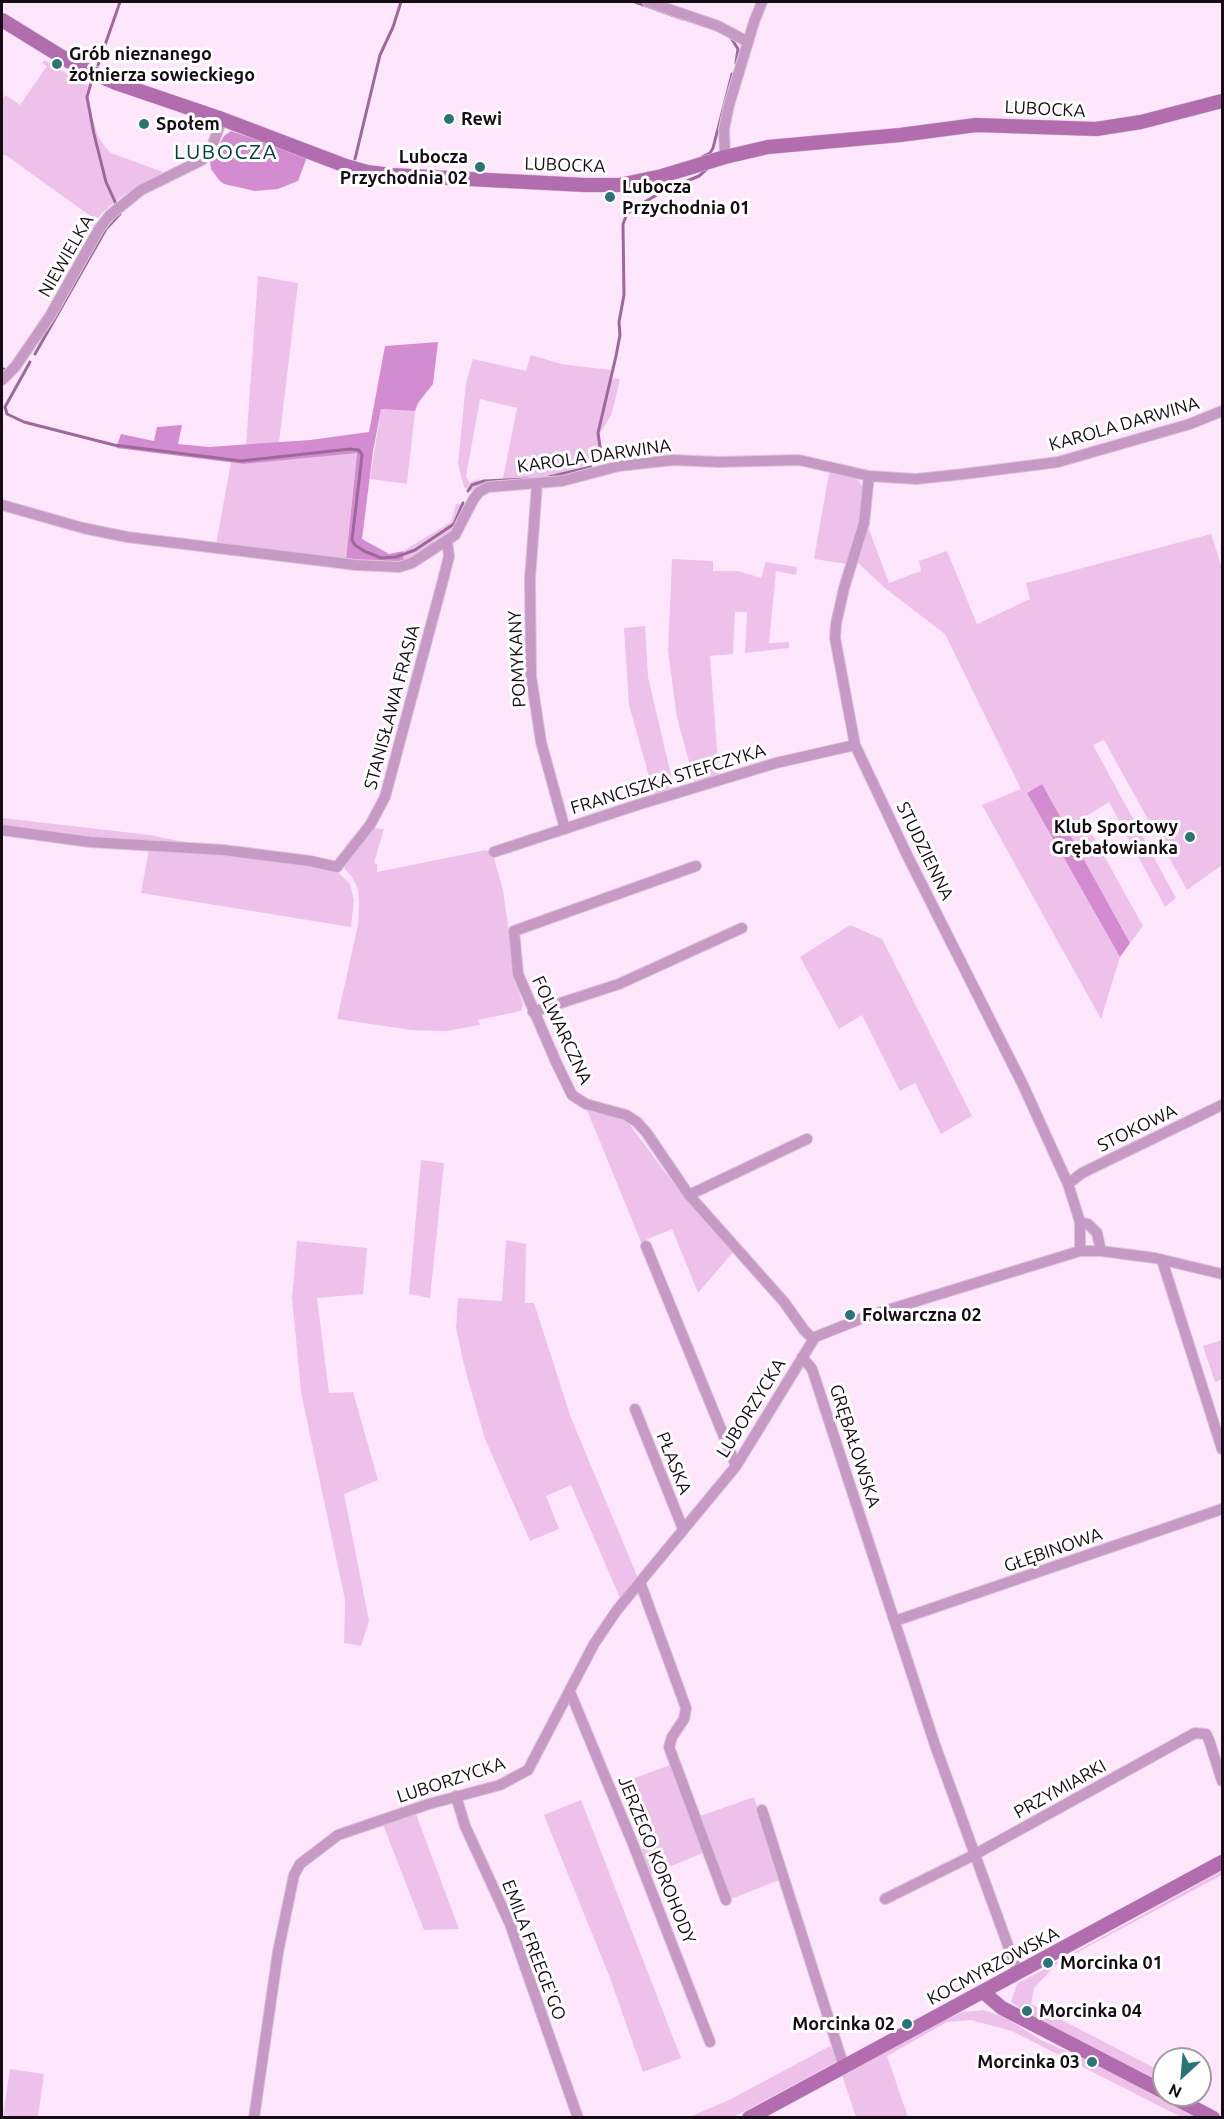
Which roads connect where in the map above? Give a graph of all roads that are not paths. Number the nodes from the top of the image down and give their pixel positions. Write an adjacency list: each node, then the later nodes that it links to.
1 (648, 2): 4 (street)
2 (762, 2): 4 (street)
3 (2, 20): 6 (street, LUBOCKA)
4 (748, 42): 7 (street)
5 (1222, 101): 7 (street, LUBOCKA)
6 (222, 119): 7 (street, LUBOCKA); 8 (street, NIEWIELKA)
7 (725, 157)
8 (2, 380)
9 (1222, 411): 10 (street, KAROLA DARWINA)
10 (869, 476): 11 (street, KAROLA DARWINA); 14 (street, STUDZIENNA)
11 (537, 484): 13 (street, KAROLA DARWINA); 15 (street, POMYKANY)
12 (2, 505): 13 (street, KAROLA DARWINA)
13 (447, 542): 16 (street, STANISŁAWA FRASIA)
14 (855, 745): 15 (street, FRANCISZKA STEFCZYKA); 23 (street, STUDZIENNA)
15 (565, 828): 17 (street, FRANCISZKA STEFCZYKA)
16 (2, 830)
17 (494, 852)
18 (696, 866): 20 (street, FOLWARCZNA)
19 (742, 928): 20 (street)
20 (533, 1012): 24 (street, FOLWARCZNA)
21 (1222, 1106): 23 (street, STOKOWA)
22 (807, 1139): 24 (street)
23 (1068, 1184): 25 (street, STUDZIENNA)
24 (689, 1194): 31 (street, FOLWARCZNA)
25 (1080, 1222): 27 (street, STUDZIENNA); 28 (street, STUDZIENNA)
26 (646, 1246): 35 (street)
27 (1080, 1251): 28 (street); 31 (street)
28 (1101, 1251): 29 (street)
29 (1162, 1260): 30 (street); 34 (street)
30 (1222, 1274)
31 (813, 1339): 32 (street)
32 (802, 1357): 35 (street, LUBORZYCKA); 39 (street, GRĘBAŁOWSKA)
33 (635, 1409): 37 (street, PŁASKA)
34 (1222, 1449)
35 (736, 1466): 37 (street, LUBORZYCKA)
36 (1222, 1509): 39 (street, GŁĘBINOWA)
37 (683, 1529): 38 (street, LUBORZYCKA)
38 (640, 1582): 40 (street, LUBORZYCKA); 47 (street)
39 (895, 1621): 44 (street, GRĘBAŁOWSKA)
40 (570, 1692): 42 (street, LUBORZYCKA); 50 (street, JERZEGO KOROHODY)
41 (1222, 1781): 44 (street, PRZYMIARKI)
42 (456, 1797): 54 (street, LUBORZYCKA); 55 (street, EMILA FREEGE'GO)
43 (762, 1810): 51 (street)
44 (974, 1854): 46 (street, PRZYMIARKI); 48 (street, GRĘBAŁOWSKA)
45 (1222, 1862): 48 (street, KOCMYRZOWSKA)
46 (885, 1899)
47 (726, 1900)
48 (1018, 1973): 49 (street, KOCMYRZOWSKA)
49 (983, 1992): 51 (street, KOCMYRZOWSKA); 52 (street)
50 (710, 2042)
51 (844, 2067): 56 (street, KOCMYRZOWSKA)
52 (1152, 2086)
53 (1191, 2107): 57 (street)
54 (254, 2118)
55 (578, 2118)
56 (749, 2118)
57 (1212, 2118)

